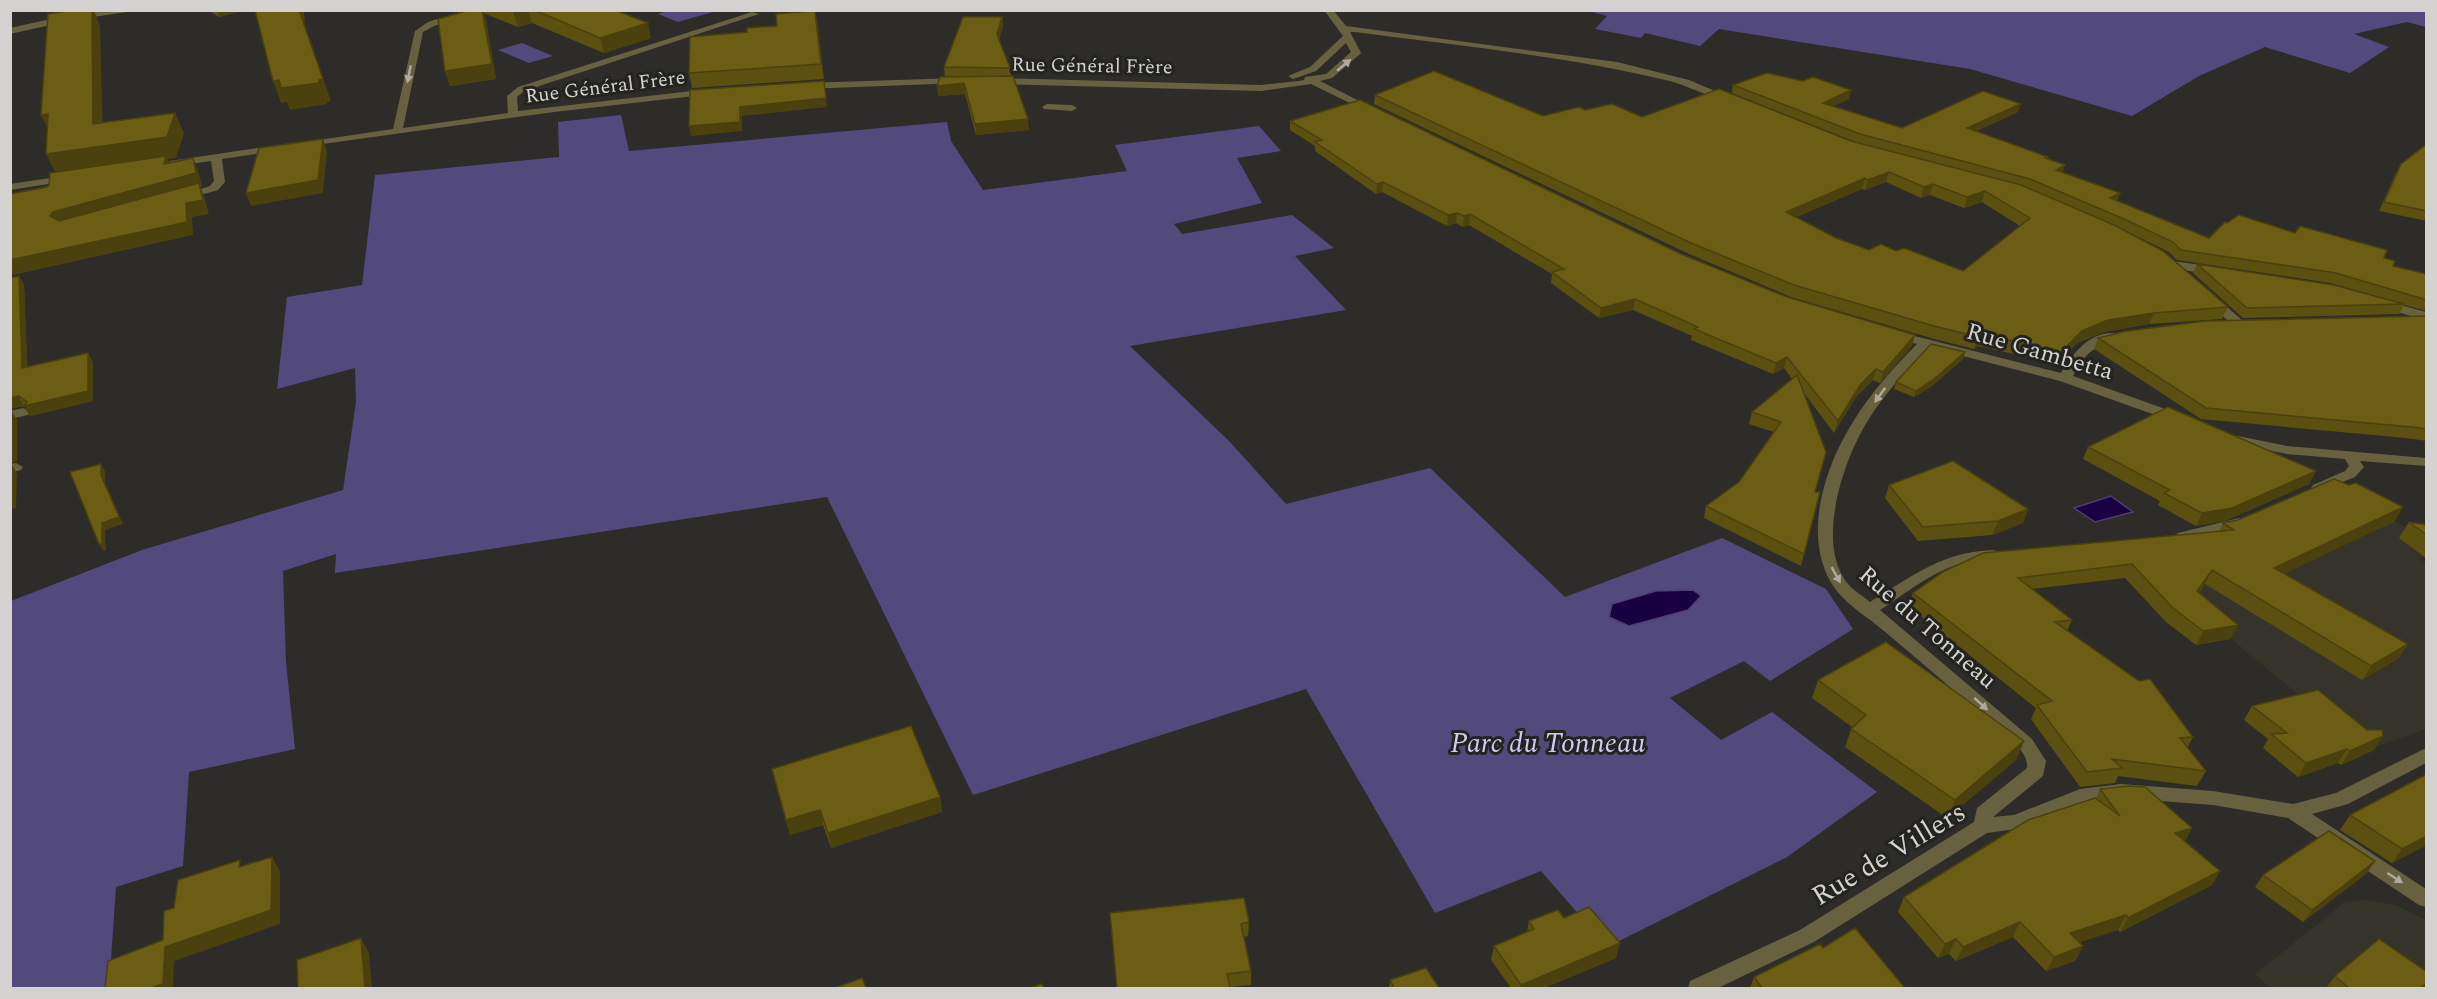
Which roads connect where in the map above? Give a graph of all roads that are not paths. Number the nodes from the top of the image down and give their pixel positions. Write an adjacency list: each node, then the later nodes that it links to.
1 (136, 10): 5 (street)
2 (477, 10): 19 (street, one-way to 19)
3 (1328, 10): 6 (street)
4 (755, 14): 17 (street)
5 (10, 31)
6 (1346, 33): 7 (street); 10 (street, one-way to 6); 14 (street)
7 (1300, 75): 10 (street); 12 (street, Rue Général Frère)
8 (964, 81): 11 (street)
9 (987, 81): 12 (street, Rue Général Frère)
10 (1312, 82): 12 (street, Rue Général Frère); 18 (street)
11 (795, 86)
12 (1208, 86)
13 (718, 92): 17 (street, Rue Général Frère)
14 (1736, 102)
15 (1047, 107): 16 (street)
16 (1071, 108)
17 (513, 115): 19 (street, Rue Général Frère)
18 (1383, 115)
19 (397, 132): 20 (street, Rue Général Frère)
20 (216, 157): 21 (street, Rue Général Frère); 24 (street)
21 (158, 165)
22 (78, 177): 23 (street)
23 (10, 187)
24 (168, 201)
25 (2231, 273): 26 (street)
26 (2190, 279)
27 (2206, 294): 32 (street)
28 (2373, 301): 29 (street)
29 (2427, 316)
30 (2427, 320): 31 (street)
31 (2396, 322)
32 (2220, 324)
33 (1882, 331): 35 (street, Rue Gambetta)
34 (2134, 333): 36 (street)
35 (1925, 343): 36 (street, Rue Gambetta); 45 (street, Rue du Tonneau, one-way to 45)
36 (2065, 378): 37 (street, Rue Gambetta)
37 (2185, 421)
38 (2223, 435): 39 (street)
39 (2349, 455): 40 (street); 41 (street)
40 (2427, 462)
41 (2307, 493)
42 (2252, 517): 43 (street)
43 (2164, 538)
44 (2009, 554): 45 (street)
45 (1868, 610): 48 (street, Rue du Tonneau, one-way to 48)
46 (2427, 755): 47 (street, Rue de Villers)
47 (2293, 811): 48 (street, Rue de Villers); 49 (street, one-way to 49)
48 (1983, 826): 50 (street, Rue de Villers)
49 (2427, 899)
50 (1698, 988)

